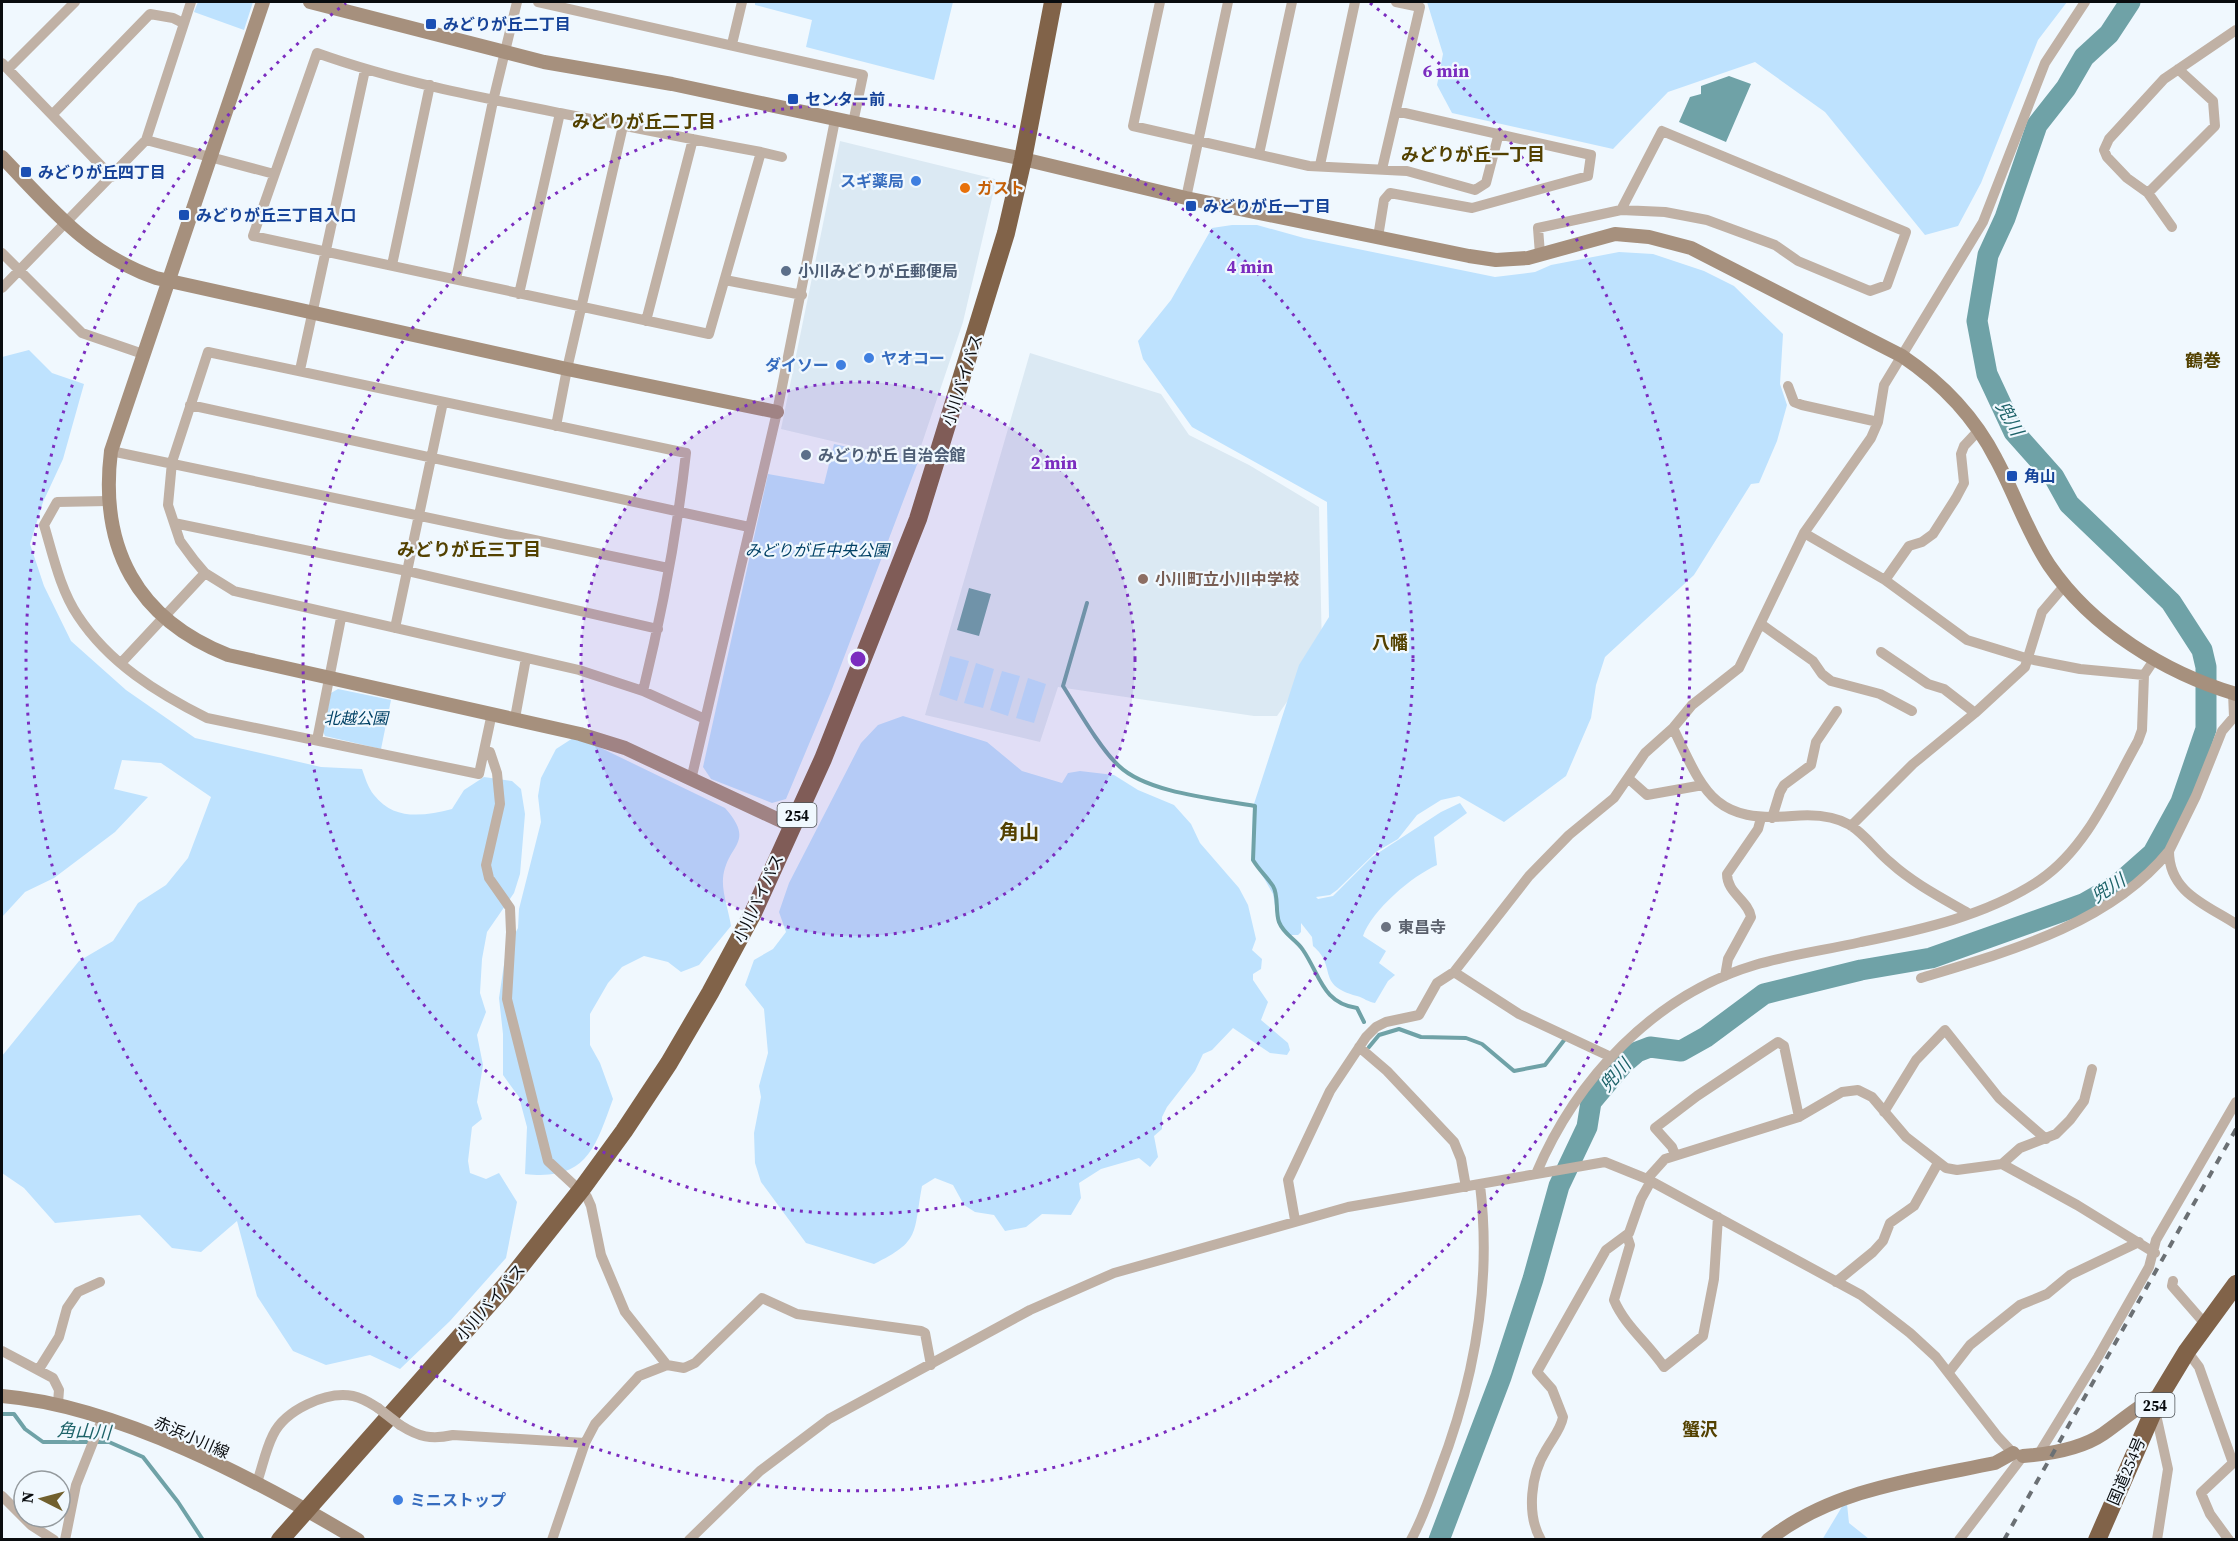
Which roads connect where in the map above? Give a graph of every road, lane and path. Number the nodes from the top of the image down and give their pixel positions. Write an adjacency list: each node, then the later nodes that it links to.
1 (75, 2): 19 (street)
2 (190, 2): 15 (street)
3 (263, 2): 38 (street)
4 (310, 2): 18 (street)
5 (517, 2): 18 (street)
6 (538, 2): 17 (street)
7 (742, 2): 17 (street)
8 (1053, 2): 39 (highway, 小川バイパス / 254)
9 (1160, 2): 33 (street)
10 (1228, 2): 33 (street)
11 (1292, 2): 35 (street)
12 (1355, 2): 40 (street)
13 (1396, 2): 24 (street)
14 (2085, 2): 65 (street)
15 (183, 23): 26 (street); 32 (street)
16 (2236, 30): 20 (street)
17 (732, 44): 28 (street)
18 (504, 51): 23 (street); 27 (street)
19 (5, 66): 26 (street)
20 (2178, 69): 44 (street); 44 (street)
21 (366, 70): 22 (street); 42 (street); 50 (street)
22 (430, 85): 23 (street); 53 (street)
23 (493, 101): 25 (street); 55 (street)
24 (1396, 111): 30 (street); 41 (street)
25 (560, 113): 29 (street); 59 (street)
26 (52, 115): 43 (street)
27 (834, 120): 28 (street); 60 (street)
28 (853, 123): 39 (street)
29 (623, 126): 31 (street); 61 (street)
30 (1499, 133): 41 (street); 49 (street)
31 (693, 139): 34 (street); 63 (street)
32 (146, 140): 38 (street); 43 (street)
33 (1198, 140): 35 (street); 45 (street)
34 (761, 152): 37 (street); 56 (street)
35 (1259, 154): 40 (street)
36 (2, 157): 47 (street)
37 (782, 157)
38 (211, 159): 42 (street); 57 (street)
39 (1023, 159): 45 (street); 116 (highway, 小川バイパス / 254)
40 (1320, 165): 41 (street)
41 (1382, 169)
42 (274, 174): 50 (street)
43 (112, 177): 47 (street)
44 (2148, 193): 48 (street)
45 (1186, 198): 49 (street)
46 (1621, 210): 46 (street); 52 (street)
47 (67, 224): 54 (street); 57 (street)
48 (2172, 227)
49 (1378, 237): 52 (street)
50 (325, 251): 53 (street); 62 (street)
51 (2, 253): 54 (street)
52 (1540, 254): 65 (street)
53 (392, 265): 55 (street)
54 (19, 270): 58 (street); 64 (street)
55 (456, 279): 59 (street)
56 (725, 280): 60 (street); 63 (street)
57 (169, 282): 62 (street); 64 (street)
58 (2, 288)
59 (519, 294): 61 (street)
60 (802, 295): 71 (street)
61 (582, 308): 63 (street); 66 (street)
62 (314, 313): 66 (street); 67 (street)
63 (646, 321)
64 (143, 354): 75 (street)
65 (1902, 356): 72 (street); 74 (street)
66 (567, 369): 71 (street); 73 (street)
67 (300, 370): 69 (street); 70 (street)
68 (1788, 386): 72 (street)
69 (443, 402): 73 (street); 76 (street)
70 (190, 405): 76 (street); 77 (street)
71 (777, 412): 82 (street)
72 (1878, 422): 83 (street)
73 (556, 426): 79 (street)
74 (1979, 430): 87 (street); 88 (street)
75 (111, 452): 77 (street); 78 (street)
76 (431, 457): 79 (street); 80 (street)
77 (172, 462): 80 (street); 81 (street)
78 (108, 501): 89 (street); 98 (street)
79 (679, 511): 82 (street); 84 (street)
80 (419, 515): 84 (street); 85 (street)
81 (174, 523): 85 (street); 86 (street)
82 (749, 527): 108 (street)
83 (1804, 532): 87 (street); 91 (street)
84 (668, 568): 93 (street)
85 (407, 571): 92 (street); 93 (street)
86 (205, 573): 89 (street); 90 (street)
87 (1885, 580): 96 (street)
88 (2065, 585): 96 (street); 97 (street)
89 (162, 617): 98 (street); 100 (street)
90 (341, 618): 92 (street); 100 (street)
91 (1761, 624): 104 (street); 109 (street)
92 (395, 628): 95 (street)
93 (658, 628): 101 (street)
94 (1881, 652): 106 (street)
95 (526, 658): 101 (street); 107 (street)
96 (2029, 659): 99 (street); 106 (street)
97 (2156, 661): 99 (street); 102 (street)
98 (121, 663): 110 (street)
99 (2144, 675): 119 (street)
100 (330, 678): 105 (street); 110 (street)
101 (643, 691): 108 (street)
102 (2235, 694): 118 (street)
103 (1836, 711): 115 (street)
104 (1912, 711)
105 (492, 713): 107 (street); 111 (street)
106 (1975, 713): 117 (street)
107 (515, 718): 113 (street)
108 (705, 719): 113 (street)
109 (1673, 728): 112 (street); 114 (street)
110 (317, 740): 111 (street)
111 (484, 751): 138 (street)
112 (1629, 779): 114 (street); 121 (street)
113 (691, 780): 116 (street)
114 (1703, 785): 115 (street)
115 (1767, 818): 117 (street); 122 (street)
116 (792, 826): 138 (highway, 小川バイパス / 254)
117 (1851, 826): 119 (street)
118 (2169, 851): 120 (street); 123 (street)
119 (1968, 913): 122 (street)
120 (2236, 924)
121 (1454, 972): 124 (street); 125 (street)
122 (1725, 976): 125 (street)
123 (1921, 978)
124 (1359, 1047): 137 (street); 140 (street)
125 (1611, 1057): 134 (street)
126 (2092, 1069): 130 (street)
127 (2236, 1102): 143 (street)
128 (1884, 1112): 129 (street); 130 (street); 132 (street)
129 (1799, 1117): 131 (street); 131 (street)
130 (2046, 1139): 133 (street)
131 (1675, 1155): 135 (street)
132 (1938, 1163): 133 (street); 146 (street)
133 (2002, 1164): 142 (street)
134 (1536, 1174): 135 (street); 136 (street)
135 (1649, 1180): 139 (street); 141 (street)
136 (1480, 1185): 137 (street); 172 (street)
137 (1466, 1187): 140 (street)
138 (581, 1190): 152 (street); 165 (highway, 小川バイパス / 254)
139 (1718, 1217): 141 (street); 146 (street)
140 (1294, 1220): 153 (street)
141 (1627, 1236): 173 (street)
142 (2139, 1242): 143 (street); 155 (street)
143 (2155, 1253): 162 (street)
144 (2172, 1281): 149 (street)
145 (100, 1282): 154 (street)
146 (1836, 1282): 155 (street)
147 (2236, 1284): 148 (highway, 国道254号 / 254)
148 (2230, 1300): 149 (highway, 国道254号 / 254)
149 (2206, 1325): 151 (highway, 国道254号 / 254)
150 (2, 1351): 154 (street)
151 (2187, 1351): 157 (highway, 国道254号 / 254); 178 (street)
152 (667, 1365): 153 (street); 160 (street)
153 (931, 1365): 171 (street)
154 (39, 1369): 158 (street)
155 (1949, 1372): 161 (street)
156 (2, 1396): 158 (street, 赤浜小川線)
157 (2157, 1401): 162 (street); 176 (highway, 国道254号 / 254); 177 (street)
158 (58, 1403): 159 (street, 赤浜小川線)
159 (104, 1417): 163 (street, 赤浜小川線); 167 (street)
160 (585, 1443): 163 (street, bridge); 170 (street)
161 (2018, 1455): 162 (street); 174 (street); 175 (street)
162 (2038, 1455)
163 (256, 1485): 165 (street, 赤浜小川線)
164 (2, 1496): 166 (street)
165 (307, 1510): 168 (highway, 小川バイパス / 254); 169 (street, 赤浜小川線)
166 (54, 1539)
167 (65, 1539)
168 (280, 1539)
169 (358, 1539)
170 (552, 1539)
171 (689, 1539)
172 (1412, 1539)
173 (1541, 1539)
174 (1768, 1539)
175 (1959, 1539)
176 (2097, 1539)
177 (2157, 1539)
178 (2229, 1539)

